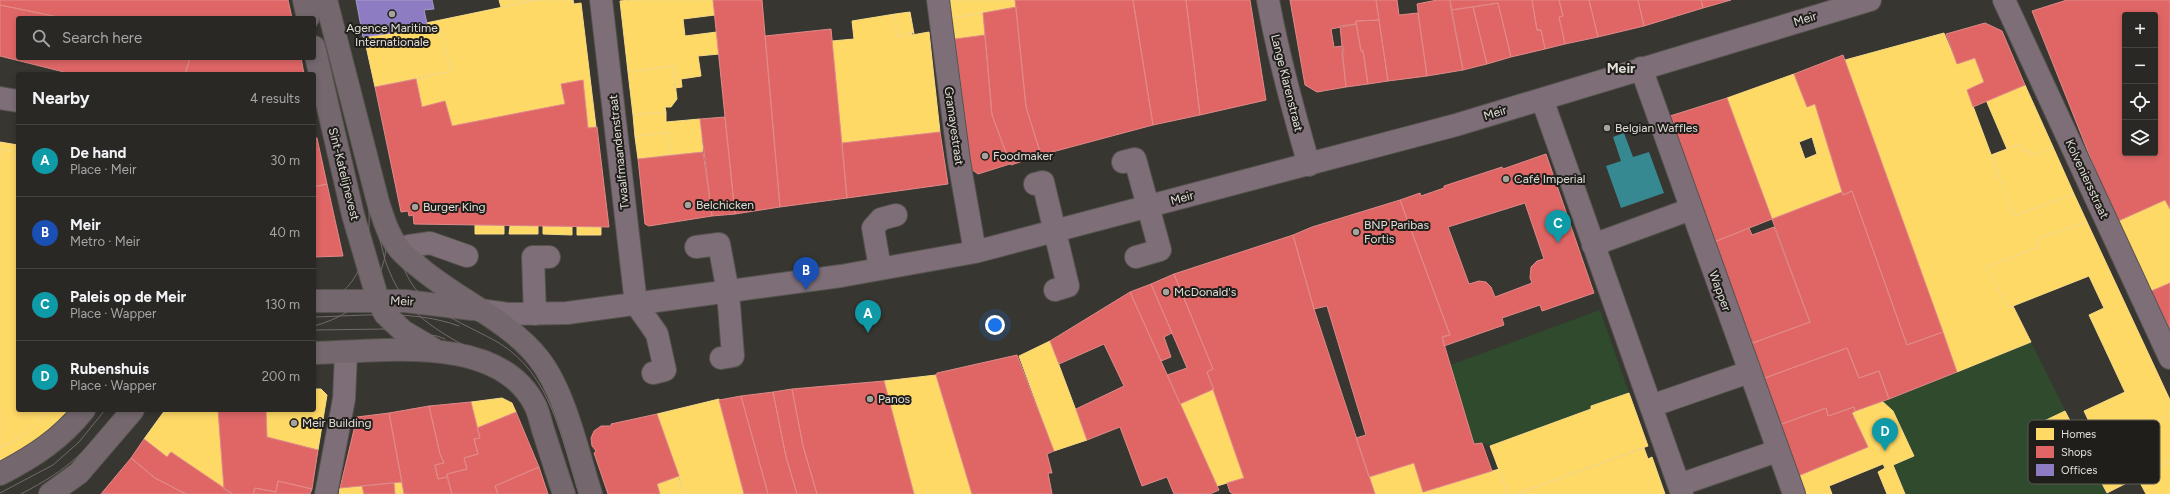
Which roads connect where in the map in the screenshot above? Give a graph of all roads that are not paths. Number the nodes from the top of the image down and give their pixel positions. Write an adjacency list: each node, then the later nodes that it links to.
1 (304, 0): 8 (street)
2 (326, 0): 23 (street)
3 (601, 0): 34 (street, Twaalfmaandenstraat)
4 (938, 0): 25 (street, Gramayestraat)
5 (1268, 0): 16 (street, Lange Klarenstraat)
6 (1870, 0): 10 (street, Meir)
7 (2004, 0): 41 (street, Kolveniersstraat)
8 (308, 16)
9 (316, 60): 11 (street, Sint-Katelijnevest)
10 (1640, 68): 13 (street, Meir); 19 (street, Wapper)
11 (318, 81): 32 (street, Sint-Katelijnevest)
12 (0, 98): 14 (street)
13 (1542, 99): 16 (street, Meir); 22 (street)
14 (16, 101)
15 (1123, 162): 18 (street)
16 (1309, 164): 18 (street, Meir)
17 (1035, 184): 21 (street)
18 (1148, 207): 21 (street, Meir); 28 (street)
19 (1691, 209): 22 (street); 42 (street, Wapper)
20 (896, 215): 29 (street)
21 (1055, 231): 25 (street, Meir); 30 (street)
22 (1593, 244): 44 (street)
23 (403, 246): 26 (street); 35 (street, Meir)
24 (696, 248): 31 (street)
25 (975, 252): 29 (street, Meir)
26 (467, 256)
27 (549, 257): 36 (street)
28 (1136, 257)
29 (880, 268): 31 (street, Meir)
30 (1055, 290)
31 (728, 292): 34 (street, Meir); 40 (street)
32 (378, 300): 33 (street); 35 (street, Meir); 37 (street, Meir)
33 (316, 301)
34 (636, 304): 36 (street, Meir); 43 (street)
35 (479, 310): 36 (street, Meir); 53 (street, Meir)
36 (535, 314)
37 (435, 350): 39 (street, Meir); 52 (street, Meir)
38 (316, 353): 39 (street, Meir)
39 (346, 353): 51 (street)
40 (721, 358)
41 (2170, 358)
42 (1749, 372): 44 (street); 47 (street, Wapper)
43 (653, 373)
44 (1651, 406): 49 (street)
45 (82, 412): 48 (street)
46 (131, 412): 50 (street)
47 (1777, 451): 49 (street); 54 (street, Wapper)
48 (0, 474)
49 (1681, 490)
50 (50, 494)
51 (326, 494)
52 (564, 494)
53 (591, 494)
54 (1794, 494)

